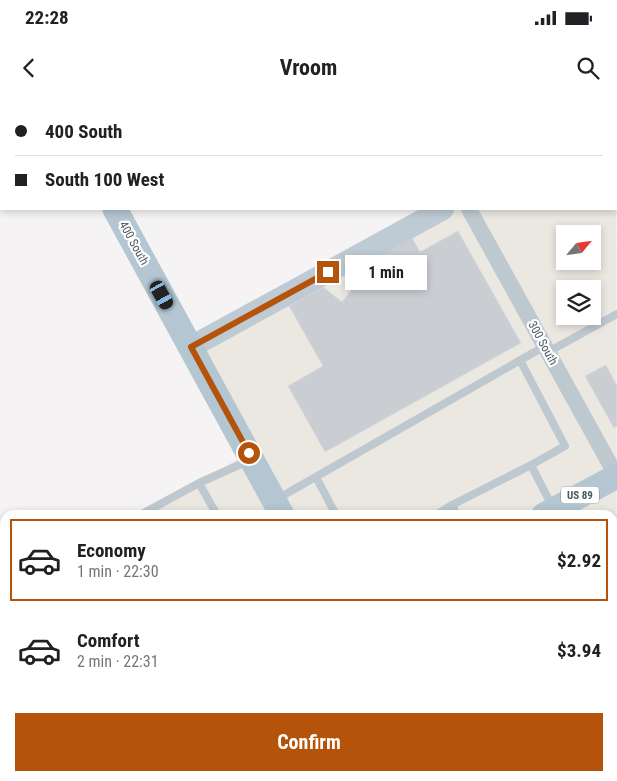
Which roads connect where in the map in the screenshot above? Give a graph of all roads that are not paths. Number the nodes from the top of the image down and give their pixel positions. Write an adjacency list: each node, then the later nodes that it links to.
1 (116, 210): 5 (main road, 400 South)
2 (441, 210): 5 (street)
3 (470, 210): 6 (street, 300 South)
4 (617, 314): 6 (lane)
5 (191, 347): 8 (main road, 400 South)
6 (546, 349): 7 (lane); 10 (street, 300 South)
7 (520, 360): 9 (lane); 11 (lane)
8 (252, 459): 12 (lane); 14 (main road, 400 South)
9 (531, 465): 13 (lane); 20 (lane)
10 (617, 476): 21 (main road, US 89)
11 (316, 477): 14 (lane); 17 (lane)
12 (199, 483): 15 (lane); 16 (lane)
13 (452, 505): 18 (lane); 19 (lane)
14 (278, 508)
15 (149, 510)
16 (214, 510)
17 (333, 510)
18 (444, 510)
19 (454, 510)
20 (548, 510)
21 (553, 510)

